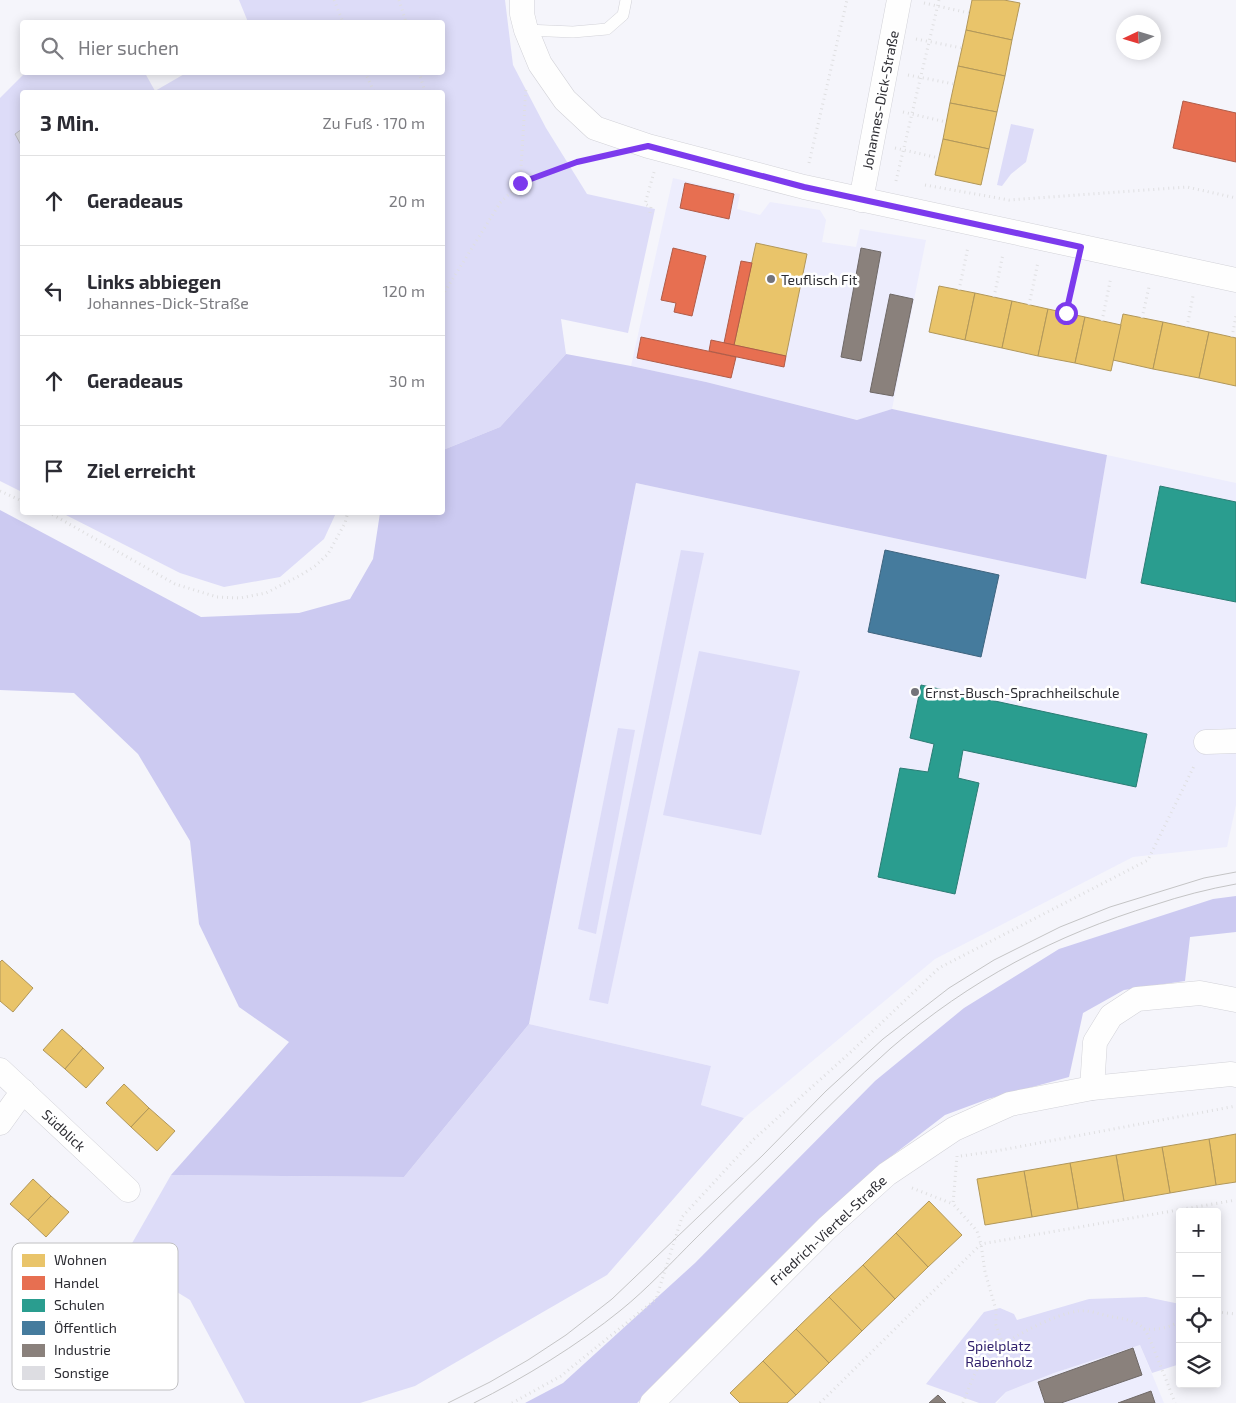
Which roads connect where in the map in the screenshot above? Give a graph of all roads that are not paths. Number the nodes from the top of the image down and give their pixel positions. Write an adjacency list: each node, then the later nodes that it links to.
1 (522, 0): 4 (street)
2 (626, 0): 4 (lane)
3 (910, 1): 5 (street, Johannes-Dick-Straße)
4 (526, 30): 5 (street)
5 (863, 190): 6 (street)
6 (1236, 280)
7 (1236, 741): 8 (street)
8 (1206, 742)
9 (1235, 996): 12 (street)
10 (0, 1070): 13 (street, Südblick)
11 (1236, 1075): 12 (street, Friedrich-Viertel-Straße)
12 (1092, 1088): 16 (street, Friedrich-Viertel-Straße)
13 (23, 1091): 14 (street); 15 (street, Südblick)
14 (0, 1123)
15 (128, 1190)
16 (652, 1403)

